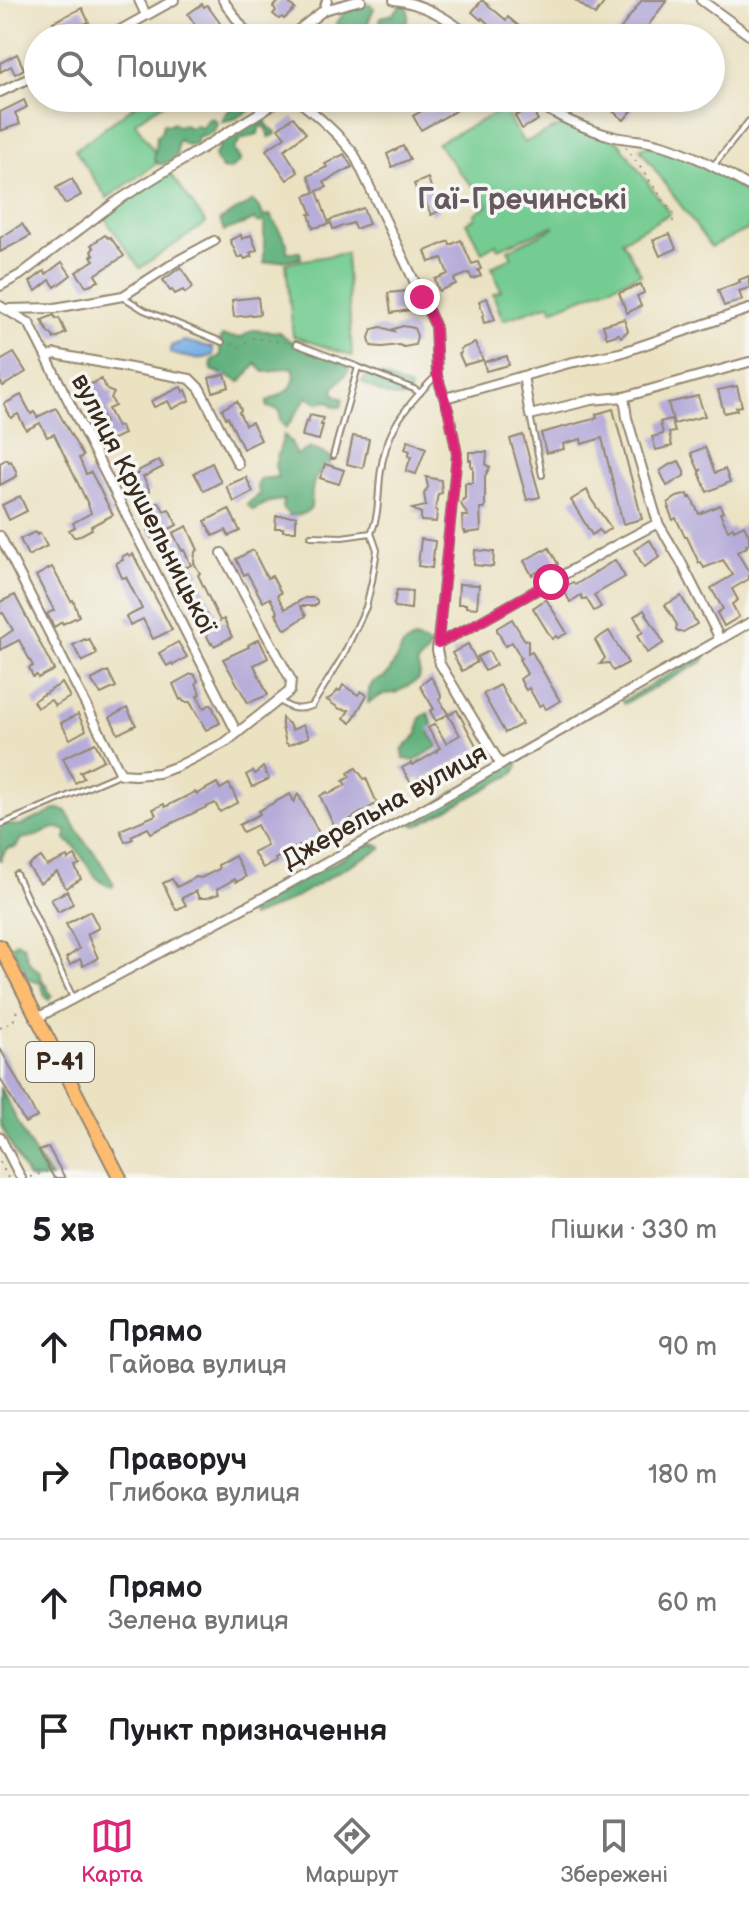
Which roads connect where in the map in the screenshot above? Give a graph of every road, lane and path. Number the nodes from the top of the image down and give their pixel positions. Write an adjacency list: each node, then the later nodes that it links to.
1 (139, 0): 9 (street)
2 (174, 0): 9 (street)
3 (223, 0): 11 (street)
4 (327, 0): 8 (street)
5 (361, 0): 8 (street)
6 (394, 0): 13 (street)
7 (701, 0): 14 (street)
8 (324, 10): 12 (street)
9 (146, 15): 10 (street)
10 (130, 24)
11 (240, 24)
12 (306, 24)
13 (454, 24)
14 (749, 35)
15 (24, 81): 16 (street)
16 (0, 92)
17 (260, 112): 26 (street)
18 (313, 112): 35 (street)
19 (552, 112): 21 (street)
20 (749, 121): 22 (lane)
21 (618, 137): 22 (street); 24 (path)
22 (713, 166): 23 (street)
23 (749, 186)
24 (673, 222)
25 (214, 241): 27 (street)
26 (0, 286)
27 (123, 296): 28 (street); 30 (lane)
28 (4, 307): 32 (street, вулиця Крушельницької)
29 (749, 309): 36 (street)
30 (222, 342): 31 (path)
31 (296, 344): 34 (lane)
32 (47, 358): 42 (street); 53 (street, вулиця Крушельницької)
33 (749, 362): 38 (street)
34 (358, 367): 37 (lane); 41 (lane)
35 (437, 375): 37 (lane); 39 (street)
36 (523, 376): 39 (street); 40 (street)
37 (420, 393): 45 (lane)
38 (624, 397): 40 (street); 44 (street)
39 (445, 398): 51 (street)
40 (530, 415): 43 (lane)
41 (333, 456)
42 (238, 464)
43 (542, 475)
44 (658, 523): 50 (street); 51 (street)
45 (371, 533): 47 (lane); 52 (lane)
46 (0, 536): 55 (street)
47 (311, 536)
48 (222, 553): 52 (street)
49 (749, 623): 50 (street, Джерельна вулиця)
50 (719, 640): 54 (street, Джерельна вулиця)
51 (438, 643): 54 (street)
52 (278, 700): 53 (street)
53 (237, 733): 55 (street)
54 (501, 765): 59 (street, Джерельна вулиця)
55 (121, 774): 56 (lane)
56 (0, 825)
57 (16, 874): 59 (lane)
58 (0, 946): 61 (main road, Р-41)
59 (73, 998): 61 (street, Джерельна вулиця)
60 (21, 1005): 62 (path)
61 (37, 1018): 68 (main road, Р-41)
62 (0, 1028)
63 (0, 1137): 67 (street)
64 (0, 1162): 66 (path)
65 (46, 1172): 67 (path)
66 (8, 1178)
67 (23, 1178)
68 (120, 1178)

